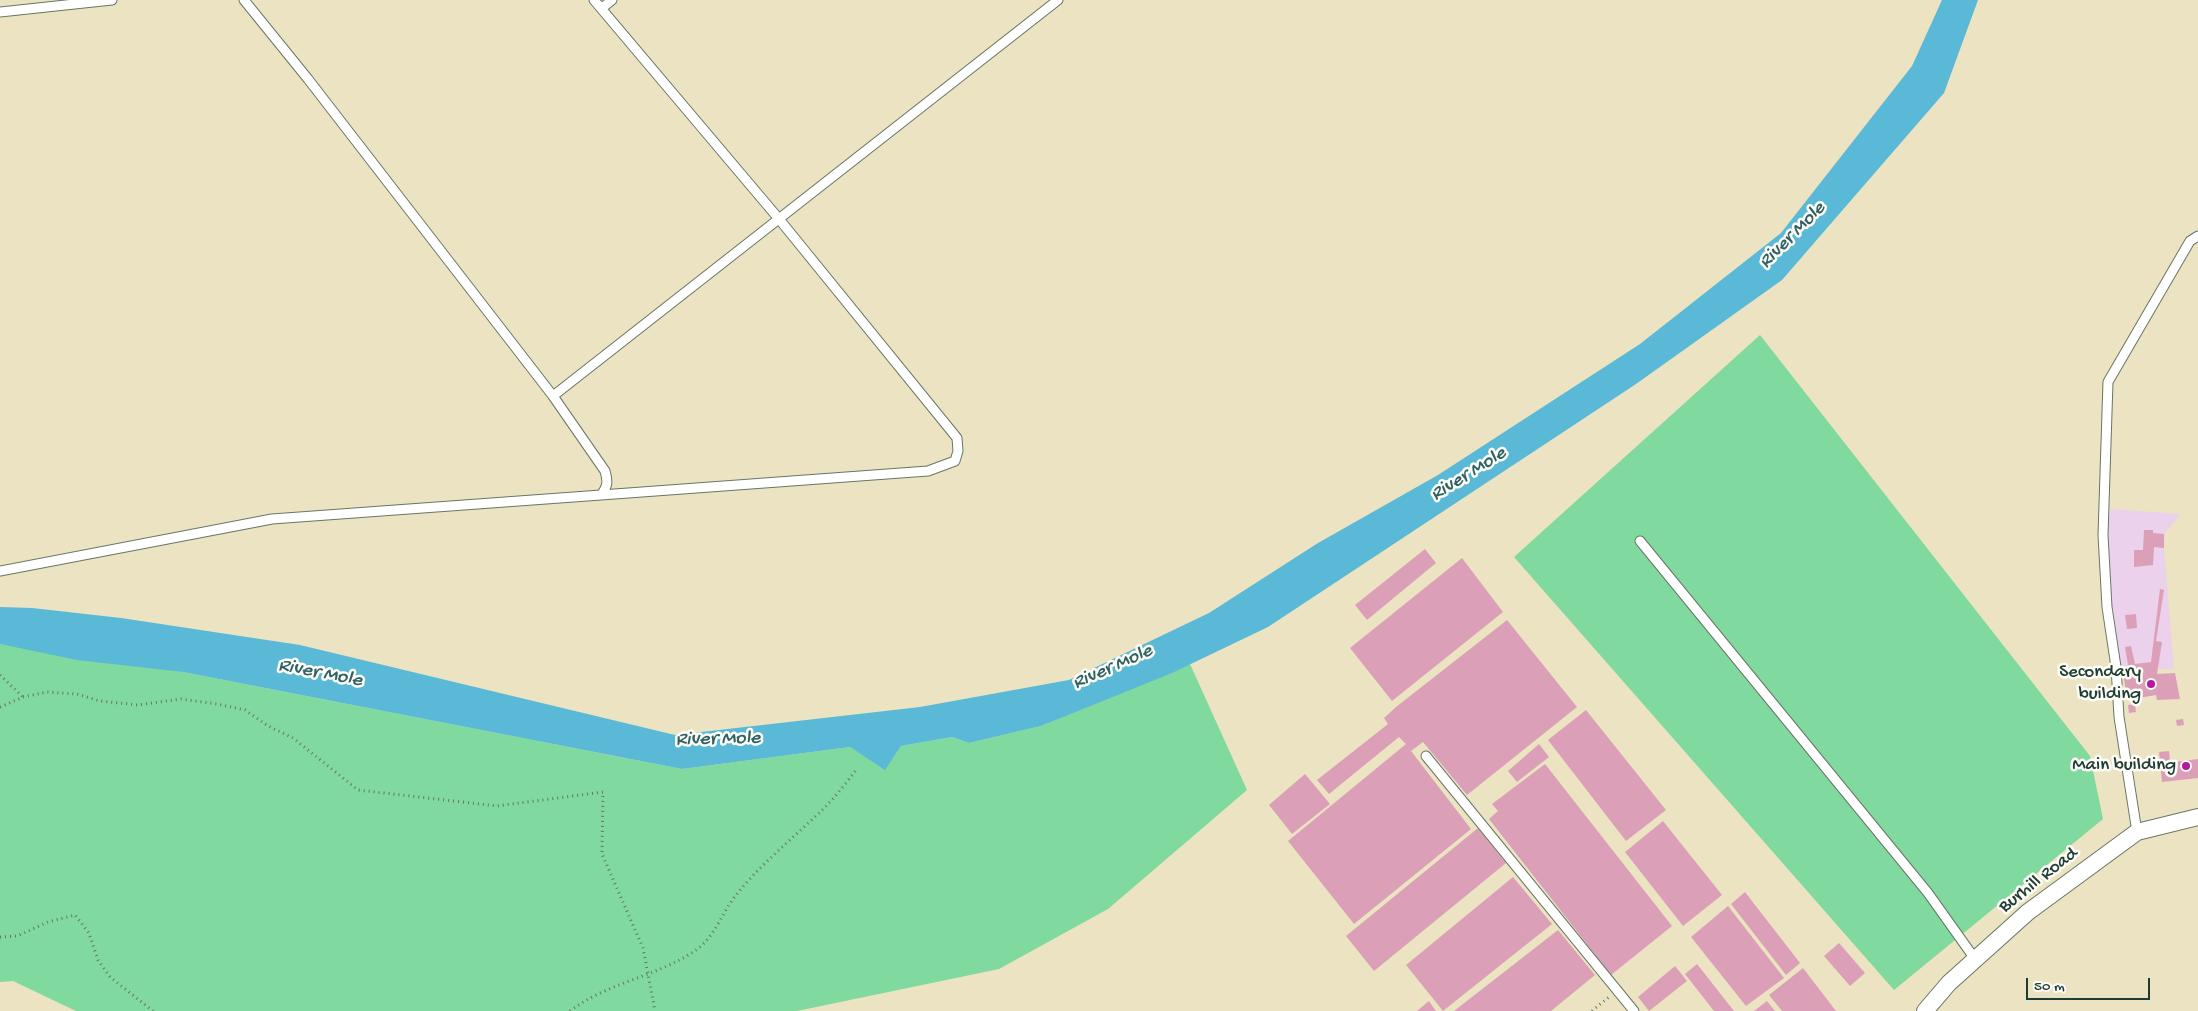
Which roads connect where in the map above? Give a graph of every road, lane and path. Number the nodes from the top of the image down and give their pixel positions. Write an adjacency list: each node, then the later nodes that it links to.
1 (112, 0): 7 (lane)
2 (244, 0): 10 (lane)
3 (594, 0): 6 (lane)
4 (612, 0): 6 (lane)
5 (1058, 0): 8 (lane)
6 (602, 8): 8 (lane)
7 (0, 12)
8 (779, 219): 10 (lane); 11 (lane)
9 (2198, 236): 20 (lane)
10 (553, 396): 11 (lane)
11 (601, 495): 13 (lane)
12 (1640, 541): 22 (lane)
13 (0, 571)
14 (0, 675): 15 (path)
15 (23, 696): 16 (path); 23 (path)
16 (0, 707)
17 (1426, 756): 24 (lane)
18 (857, 768): 23 (path)
19 (2198, 817): 20 (street, Burhill Road)
20 (2137, 832): 22 (street, Burhill Road)
21 (0, 937): 25 (path)
22 (1975, 959): 30 (street, Burhill Road)
23 (648, 976): 26 (path); 27 (path)
24 (1618, 990): 28 (path); 29 (lane)
25 (153, 1011)
26 (570, 1011)
27 (655, 1011)
28 (1592, 1011)
29 (1634, 1011)
30 (1925, 1011)

